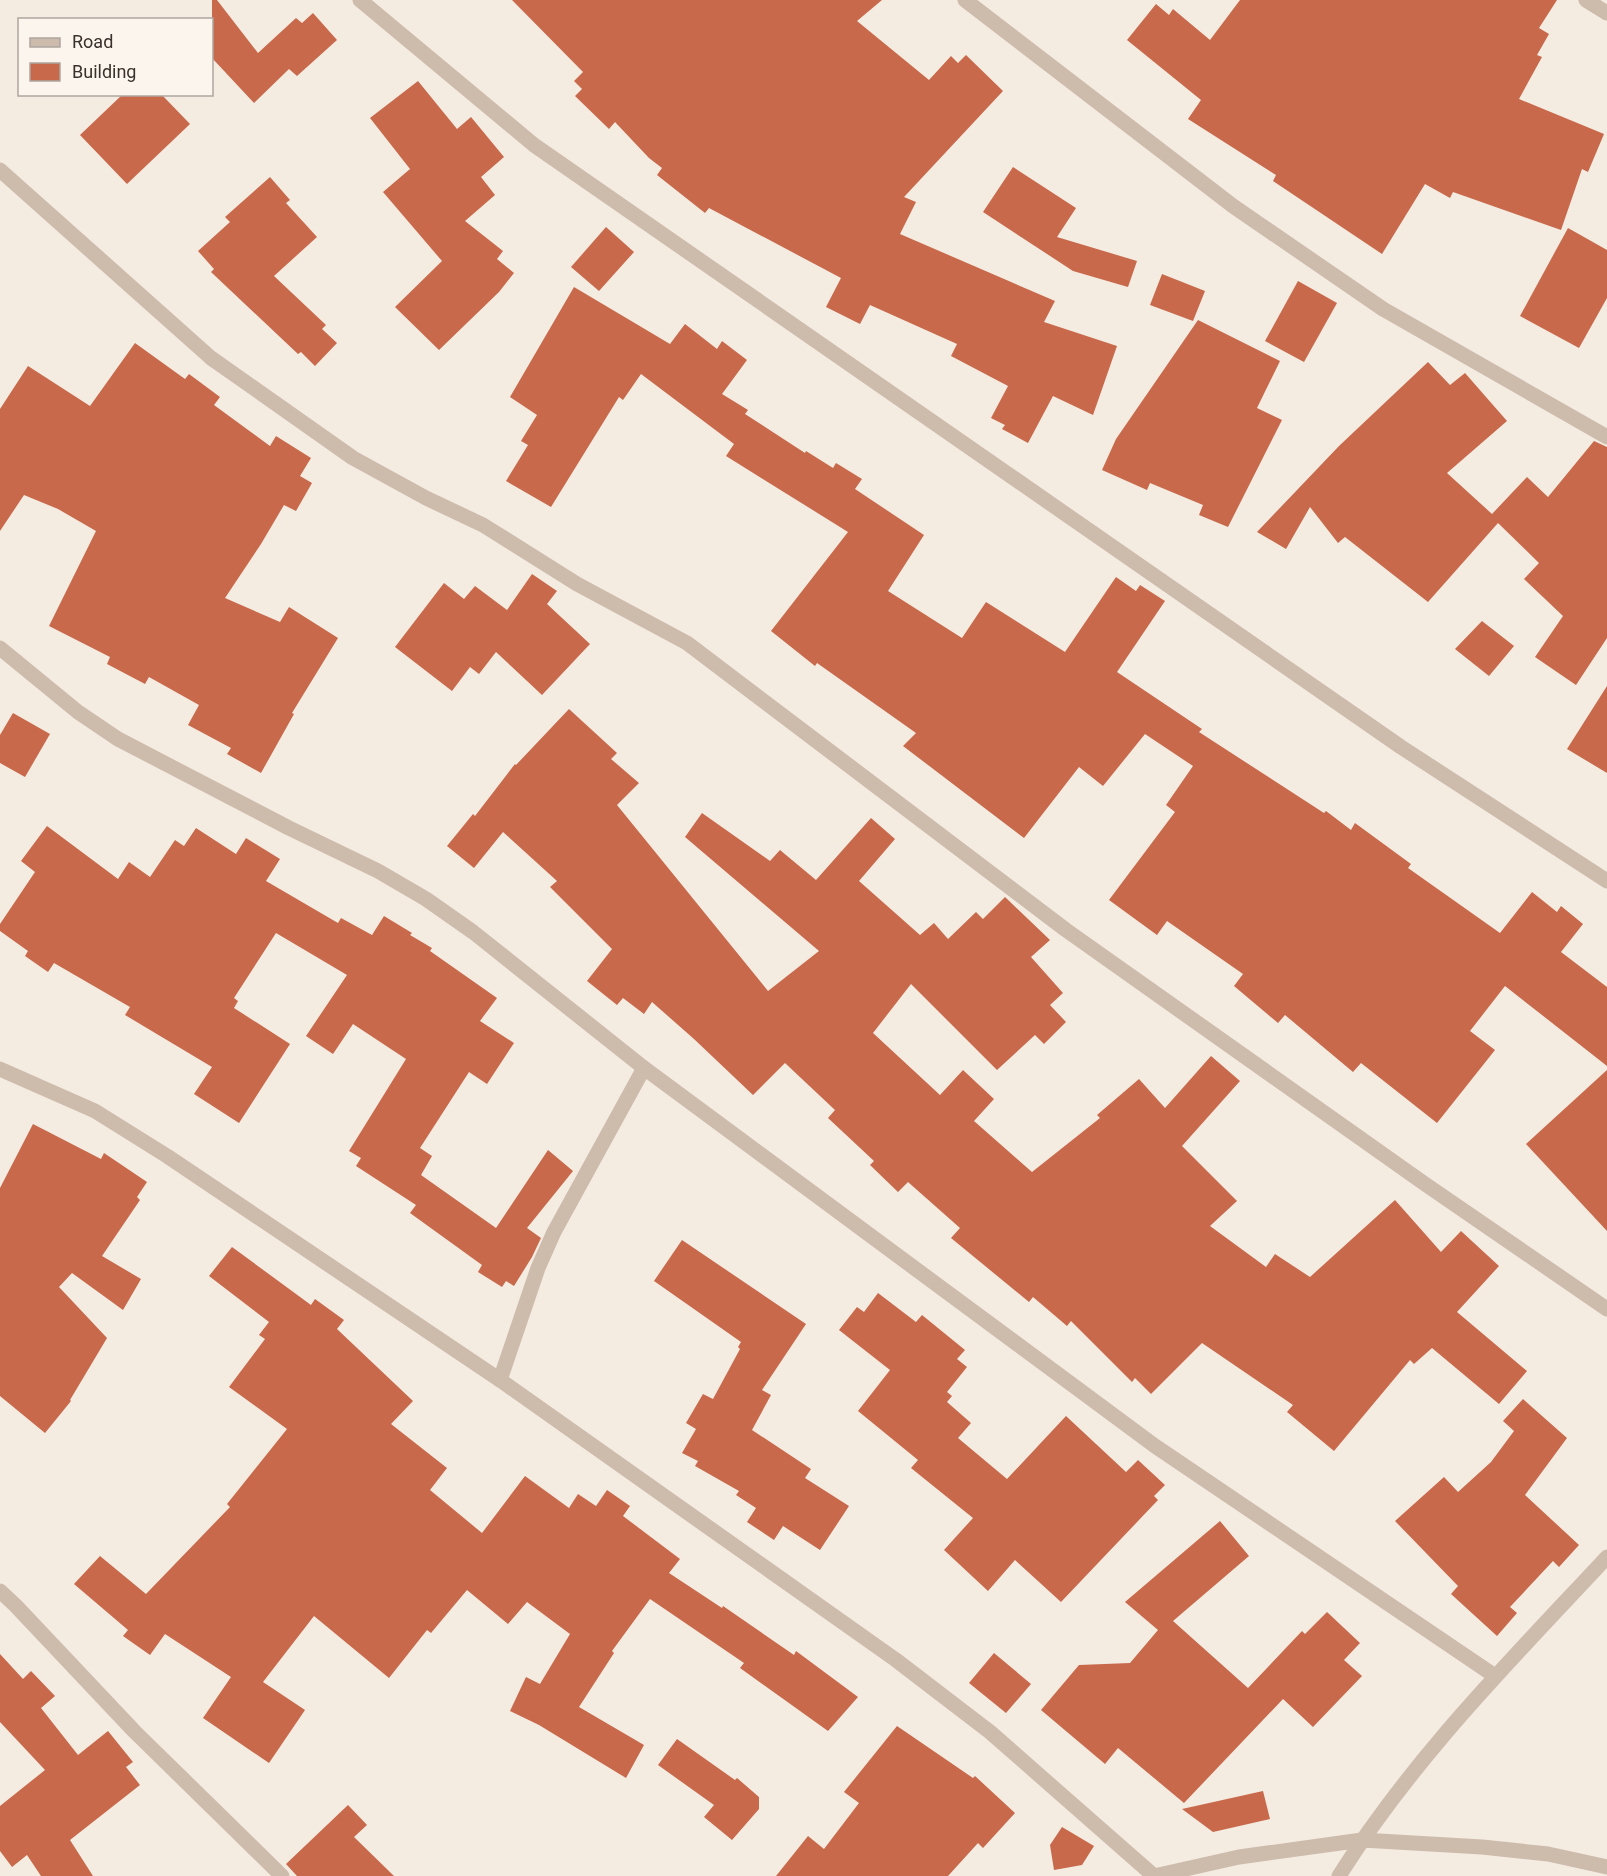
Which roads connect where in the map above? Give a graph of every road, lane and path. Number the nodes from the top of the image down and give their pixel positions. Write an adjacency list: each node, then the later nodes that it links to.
1 (360, 0): 8 (street)
2 (965, 0): 6 (street)
3 (1586, 0): 4 (street)
4 (1607, 13)
5 (0, 170): 11 (street)
6 (1607, 437)
7 (0, 648): 9 (street)
8 (1607, 881)
9 (644, 1068): 12 (street); 15 (street)
10 (0, 1069): 12 (street)
11 (1607, 1310)
12 (500, 1380): 16 (street)
13 (1607, 1557): 15 (street)
14 (0, 1591): 18 (street)
15 (1495, 1677): 16 (street)
16 (1362, 1840): 17 (street); 19 (street)
17 (1607, 1867)
18 (282, 1876)
19 (1339, 1876)

